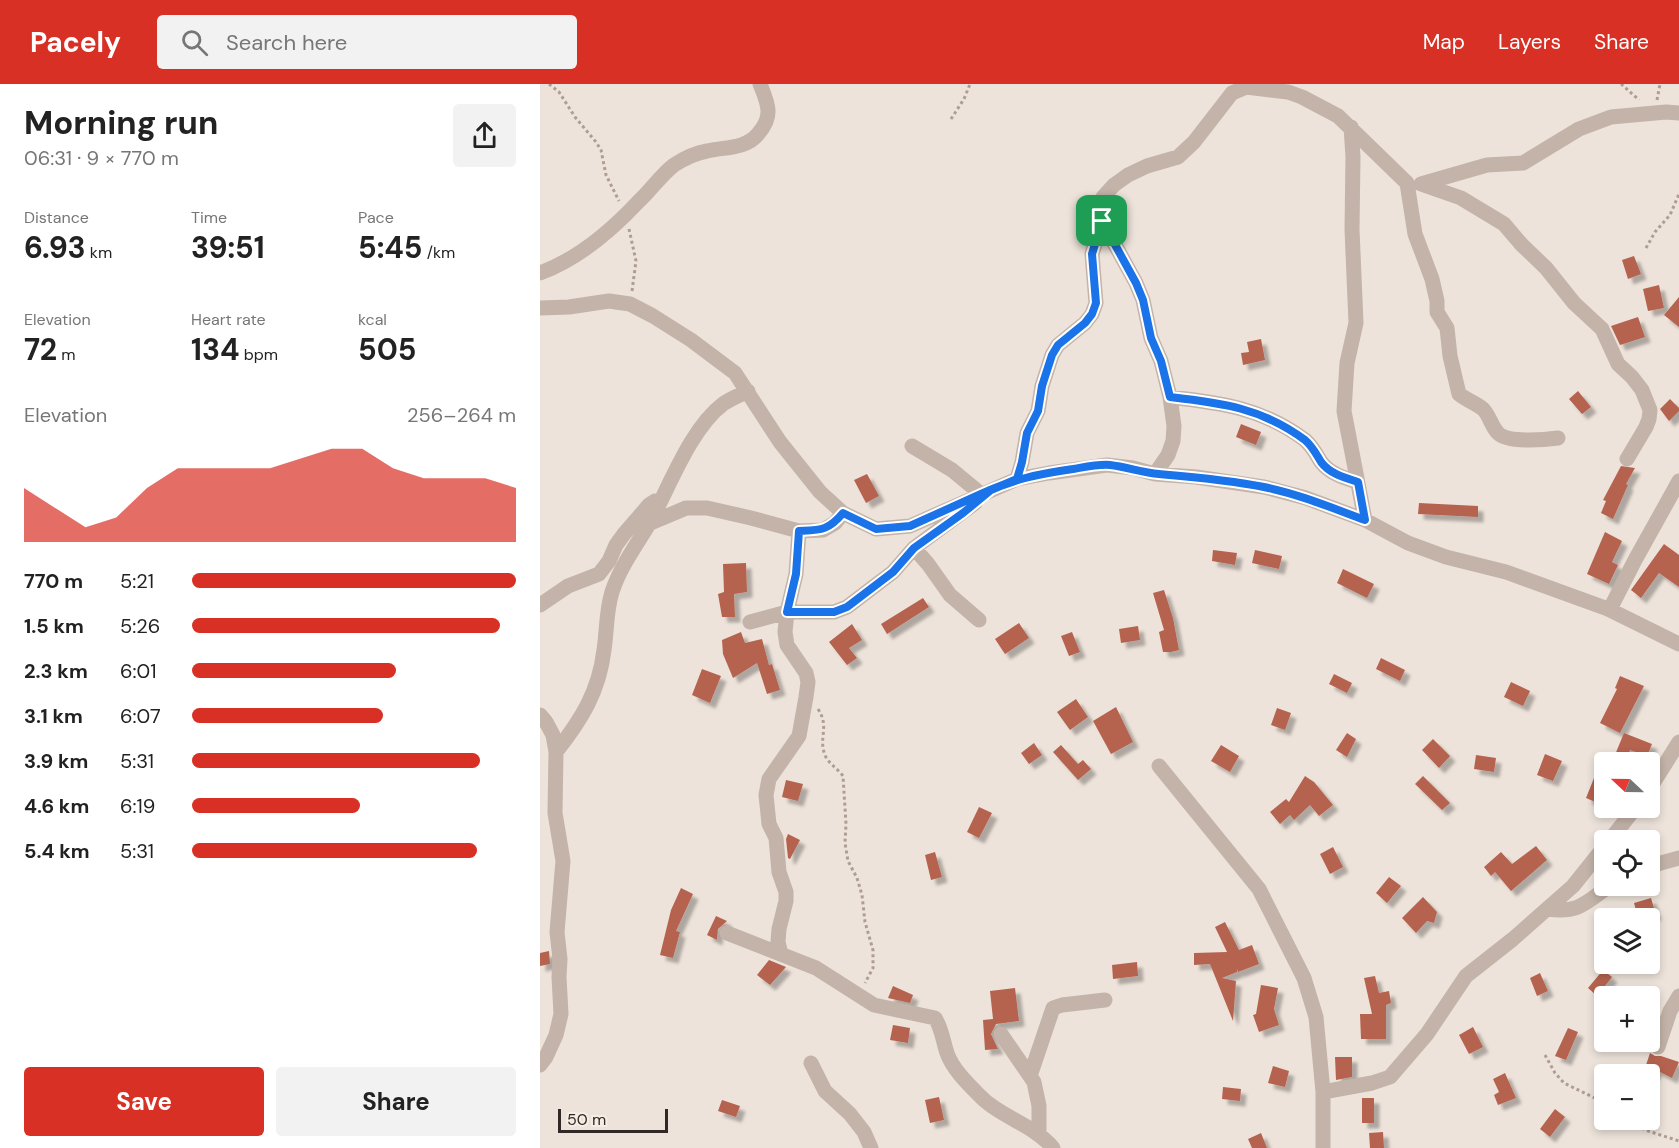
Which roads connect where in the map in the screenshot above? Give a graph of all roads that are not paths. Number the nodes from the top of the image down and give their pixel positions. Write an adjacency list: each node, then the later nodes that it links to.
1 (760, 84): 6 (street)
2 (1679, 113): 4 (street)
3 (1351, 127): 4 (street); 5 (street); 16 (street)
4 (1414, 183): 10 (street); 12 (street)
5 (1102, 221): 9 (street); 14 (street)
6 (540, 273)
7 (540, 308): 8 (street)
8 (747, 391): 18 (street); 19 (street)
9 (1170, 397): 13 (street); 16 (street)
10 (1557, 438)
11 (912, 446): 17 (street)
12 (1627, 459)
13 (1155, 474): 14 (street); 20 (street)
14 (1017, 479): 17 (street)
15 (1679, 481): 25 (street)
16 (1358, 482): 20 (street)
17 (986, 492): 19 (street); 23 (street)
18 (663, 496): 21 (street); 24 (street)
19 (843, 513): 22 (street)
20 (1365, 520): 25 (street)
21 (648, 524): 22 (street); 32 (street)
22 (799, 531): 26 (street)
23 (914, 548): 26 (street); 27 (street)
24 (540, 605)
25 (1610, 609): 29 (street)
26 (787, 612): 28 (street); 43 (street)
27 (979, 620)
28 (750, 622)
29 (1679, 644)
30 (540, 715): 32 (street)
31 (1679, 742): 34 (street)
32 (556, 752): 49 (street)
33 (1159, 766): 51 (street)
34 (1660, 772)
35 (1627, 818): 36 (street)
36 (1618, 830)
37 (1679, 858): 39 (street)
38 (1594, 860): 41 (street)
39 (1660, 863)
40 (1597, 896): 41 (street)
41 (1548, 909): 51 (street)
42 (727, 933): 43 (street)
43 (781, 954): 52 (street)
44 (1679, 996): 47 (street)
45 (1105, 1000): 50 (street)
46 (1001, 1034): 50 (street)
47 (1660, 1041)
48 (811, 1063): 53 (street)
49 (540, 1065)
50 (1030, 1076): 52 (street)
51 (1323, 1092): 55 (street)
52 (1039, 1135): 54 (street)
53 (871, 1148)
54 (1053, 1148)
55 (1323, 1148)

